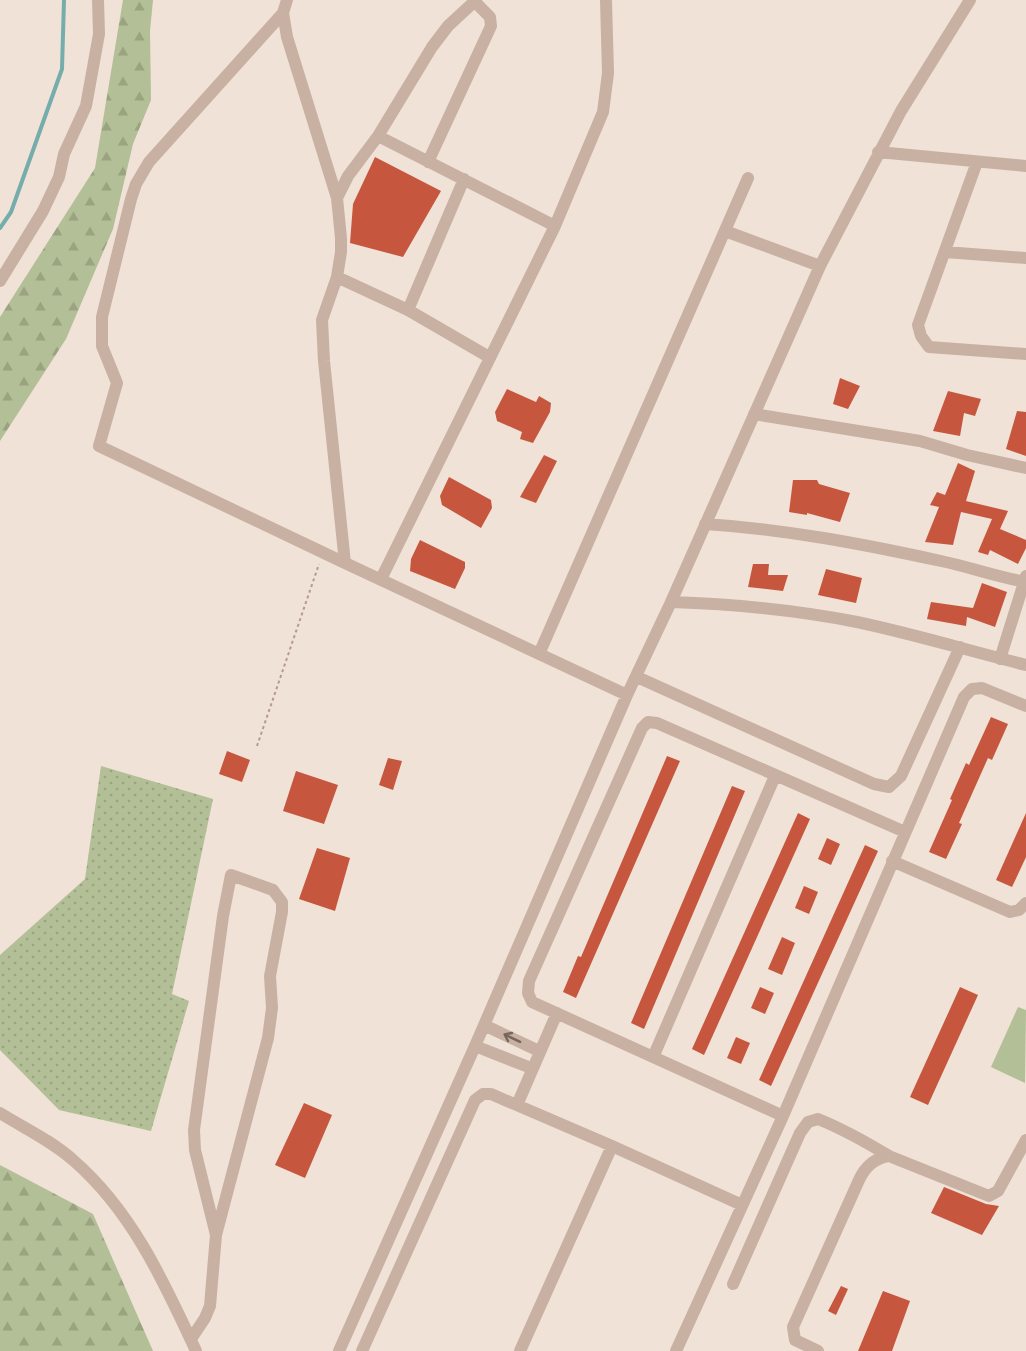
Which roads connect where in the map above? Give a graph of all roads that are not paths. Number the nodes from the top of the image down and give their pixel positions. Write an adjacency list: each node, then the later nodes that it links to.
1 (98, 0): 21 (street)
2 (287, 0): 6 (street)
3 (606, 0): 15 (street)
4 (970, 0): 8 (street)
5 (475, 1): 7 (street); 9 (street)
6 (283, 13): 14 (street); 28 (street)
7 (378, 136): 9 (street); 14 (street)
8 (878, 152): 10 (street); 19 (street)
9 (428, 162): 13 (street)
10 (978, 162): 11 (street); 17 (street)
11 (1026, 166)
12 (748, 178): 16 (street)
13 (464, 180): 15 (street); 22 (street)
14 (337, 198): 20 (street)
15 (555, 226): 24 (street)
16 (725, 231): 19 (street); 33 (street)
17 (945, 252): 18 (street); 23 (street)
18 (1026, 258)
19 (820, 266): 25 (street)
20 (337, 277): 22 (street); 28 (street)
21 (0, 280)
22 (408, 310): 24 (street)
23 (1026, 354)
24 (489, 357): 29 (street)
25 (754, 414): 26 (street); 27 (street)
26 (1026, 468)
27 (705, 525): 30 (street); 31 (street)
28 (345, 563): 29 (street)
29 (381, 579): 33 (street)
30 (1025, 579): 34 (street)
31 (670, 602): 32 (street); 36 (street)
32 (960, 646): 34 (street); 36 (street)
33 (539, 654): 37 (street)
34 (1000, 659): 35 (street)
35 (1026, 665)
36 (637, 677): 37 (street)
37 (627, 695): 44 (street)
38 (1026, 706): 40 (street)
39 (775, 776): 40 (street); 43 (street); 47 (street)
40 (905, 832): 41 (street)
41 (892, 861): 42 (street); 51 (street)
42 (1026, 903)
43 (557, 1013): 46 (street); 47 (street)
44 (484, 1025): 45 (street); 46 (street, one-way to 44)
45 (475, 1046): 48 (street); 59 (street)
46 (539, 1051): 48 (street)
47 (654, 1055): 51 (street)
48 (531, 1068): 49 (street)
49 (517, 1105): 53 (street); 60 (street)
50 (0, 1113): 58 (street)
51 (783, 1116): 55 (street)
52 (1026, 1140): 54 (street)
53 (612, 1146): 55 (street); 61 (street)
54 (889, 1156): 57 (street); 63 (street)
55 (742, 1205): 62 (street)
56 (216, 1234): 56 (street); 58 (street)
57 (733, 1284)
58 (194, 1345)
59 (339, 1351)
60 (362, 1351)
61 (520, 1351)
62 (676, 1351)
63 (818, 1351)

